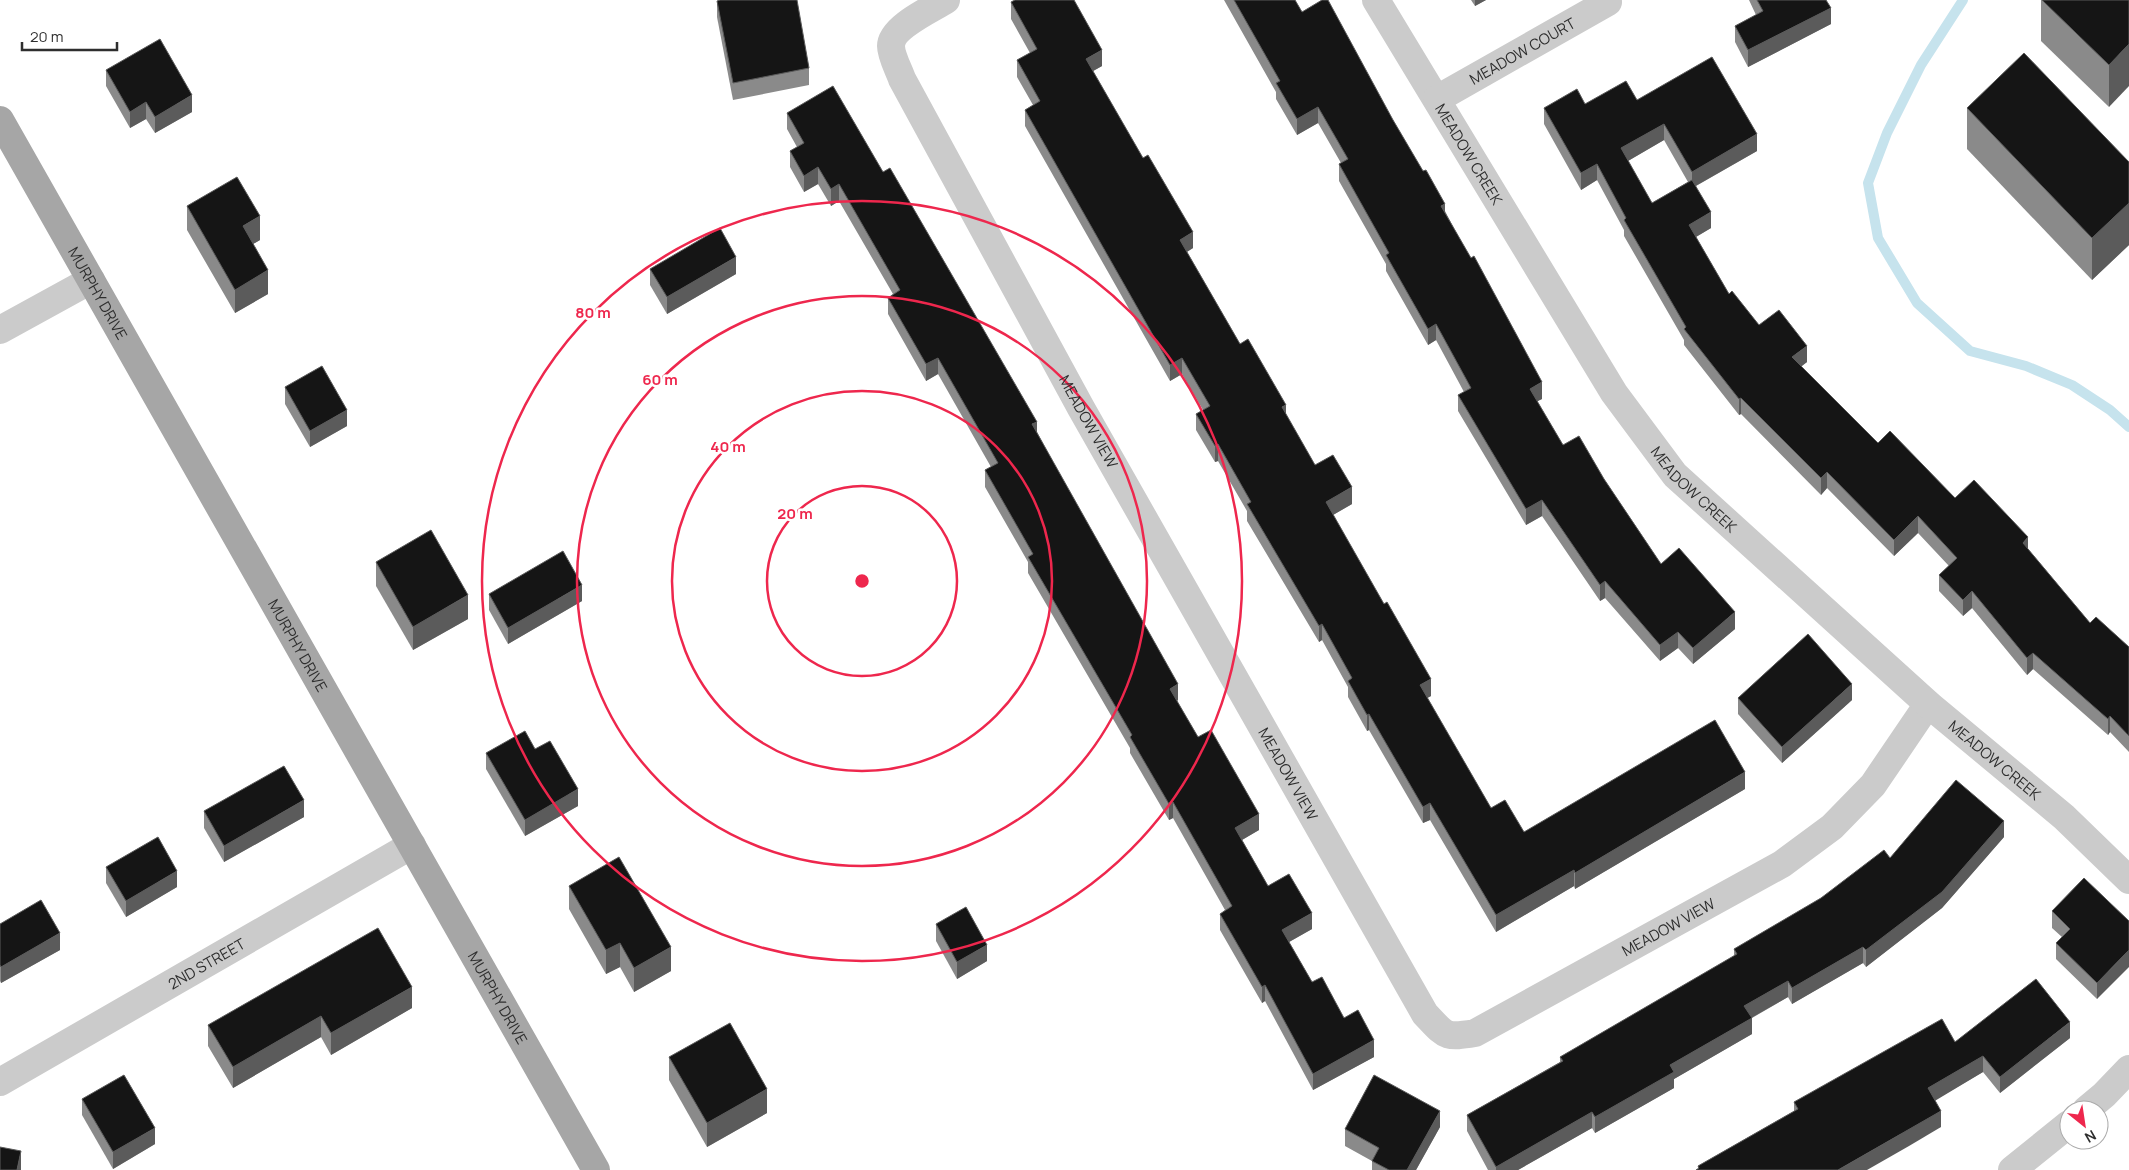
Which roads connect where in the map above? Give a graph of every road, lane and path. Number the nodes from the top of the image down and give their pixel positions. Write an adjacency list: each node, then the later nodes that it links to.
1 (946, 0): 8 (street, MEADOW VIEW)
2 (1376, 0): 4 (street, MEADOW CREEK)
3 (1608, 2): 4 (street, MEADOW COURT)
4 (1437, 99): 8 (street, MEADOW CREEK)
5 (0, 120): 6 (main road, MURPHY DRIVE)
6 (91, 280): 7 (street); 9 (main road, MURPHY DRIVE)
7 (0, 330)
8 (1928, 704): 10 (street, MEADOW CREEK)
9 (412, 845): 12 (street, 2ND STREET); 15 (main road, MURPHY DRIVE)
10 (2129, 880)
11 (2129, 1069): 13 (street)
12 (0, 1082)
13 (2098, 1100)
14 (2059, 1132): 16 (street)
15 (596, 1170)
16 (2012, 1170)

